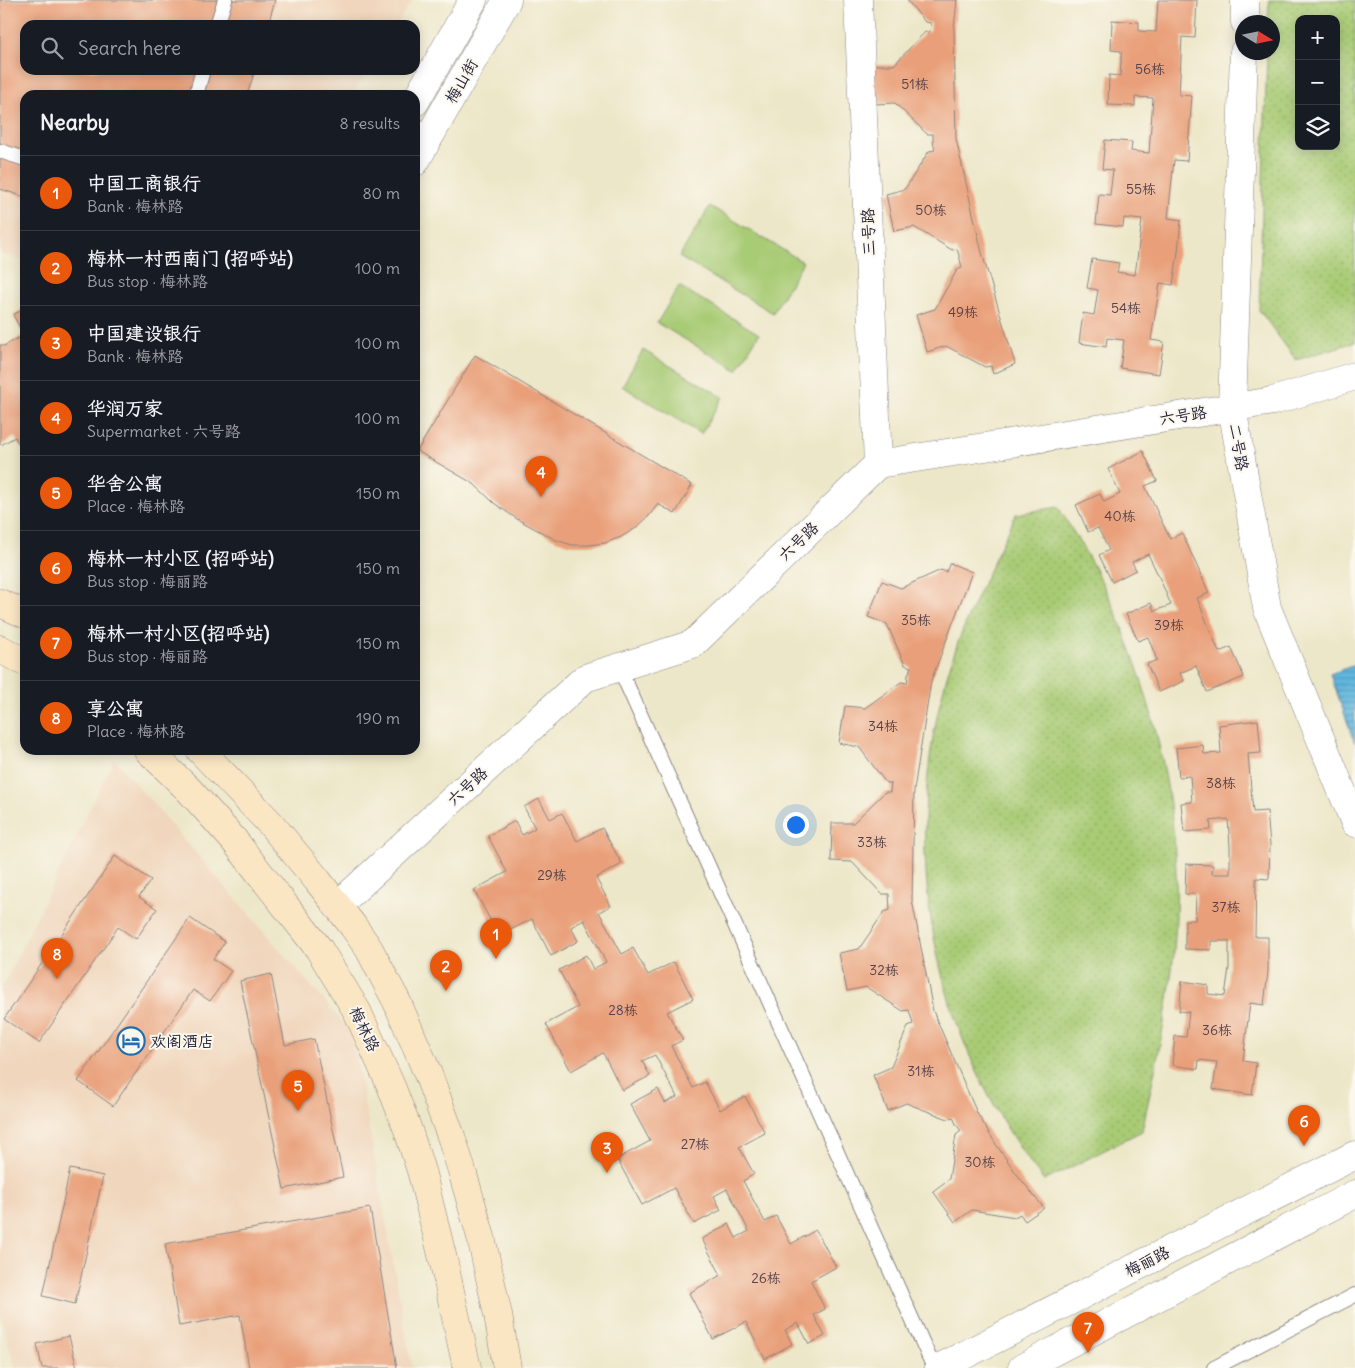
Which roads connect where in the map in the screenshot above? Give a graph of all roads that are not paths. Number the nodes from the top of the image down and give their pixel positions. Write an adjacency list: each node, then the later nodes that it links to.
1 (224, 0): 7 (lane)
2 (473, 0): 11 (street, 梅山街)
3 (507, 0): 13 (street, 梅山街)
4 (858, 0): 17 (street, 三号路)
5 (1246, 0): 6 (street)
6 (1245, 15)
7 (218, 20)
8 (1244, 60): 16 (street, 二号路)
9 (202, 75): 10 (lane)
10 (198, 90)
11 (420, 93)
12 (0, 151): 14 (lane)
13 (420, 153)
14 (20, 157)
15 (1355, 376): 16 (street, 六号路)
16 (1232, 407): 17 (street, 六号路); 26 (street, 二号路)
17 (878, 464): 23 (street, 六号路)
18 (0, 603): 19 (main road); 20 (main road)
19 (20, 604)
20 (20, 612)
21 (0, 649): 22 (main road)
22 (20, 659)
23 (619, 667): 27 (street, 六号路); 33 (lane)
24 (153, 755): 31 (main road, 梅林路)
25 (205, 755): 27 (main road)
26 (1355, 823)
27 (337, 906): 32 (main road)
28 (1355, 1155): 34 (street, 梅丽路)
29 (1355, 1194): 35 (street)
30 (1355, 1294): 36 (lane)
31 (467, 1368)
32 (507, 1368)
33 (934, 1368)
34 (939, 1368)
35 (1022, 1368)
36 (1214, 1368)

